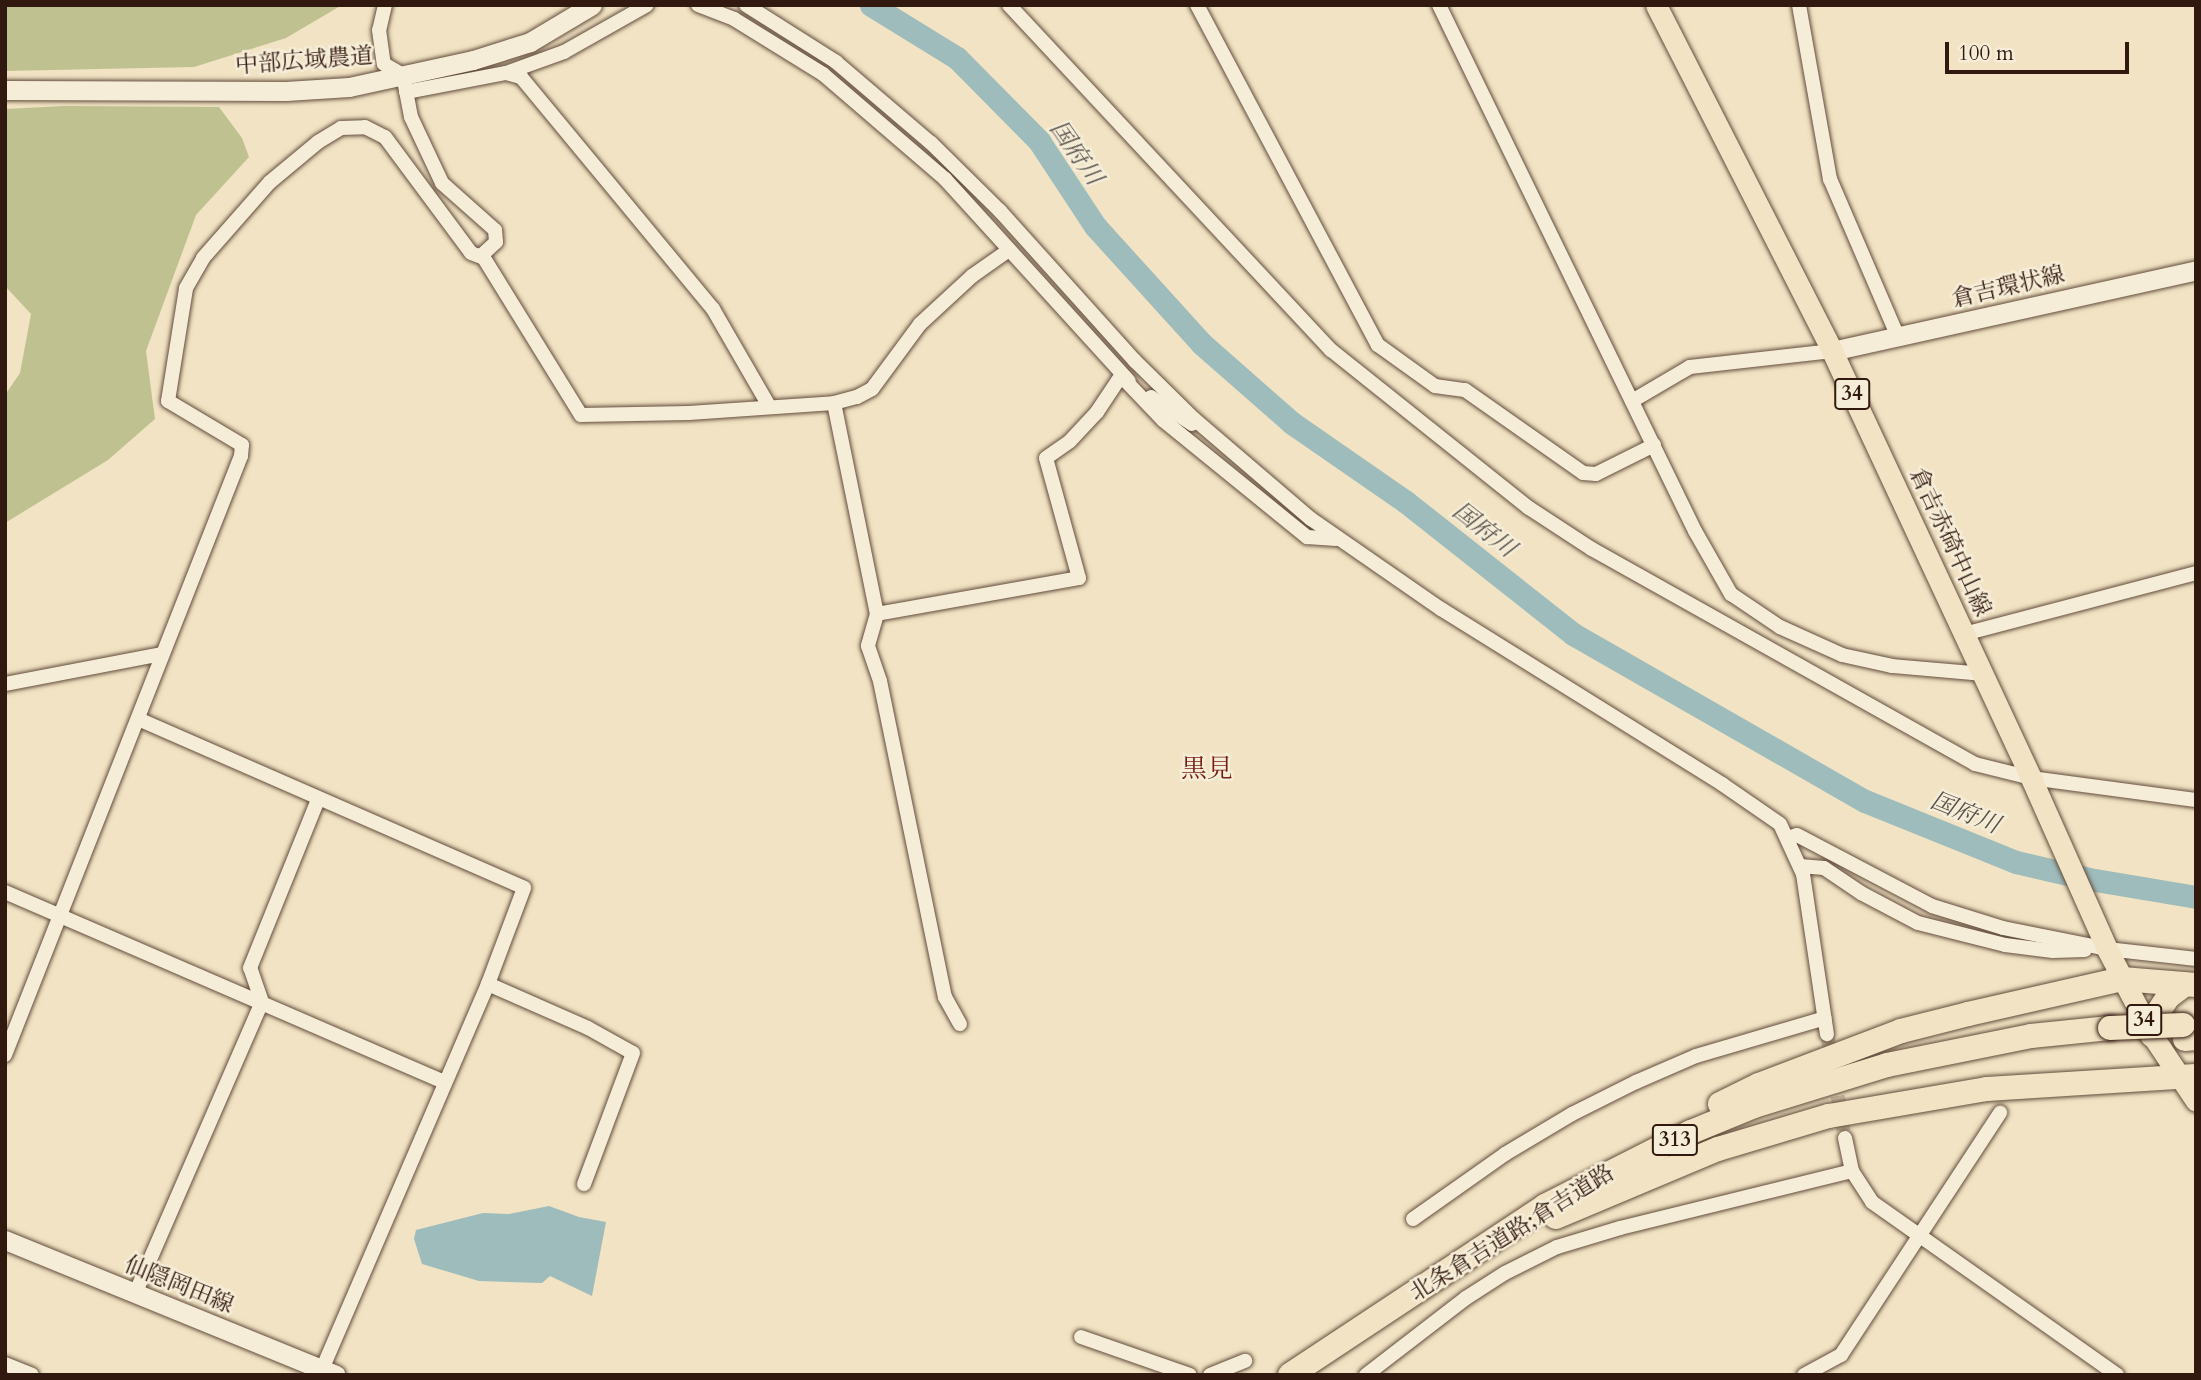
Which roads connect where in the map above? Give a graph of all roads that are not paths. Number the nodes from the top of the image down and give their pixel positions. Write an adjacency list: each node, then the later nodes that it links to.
1 (385, 5): 12 (street)
2 (592, 5): 12 (main road, 中部広域農道)
3 (647, 5): 11 (street)
4 (698, 5): 14 (street)
5 (746, 5): 23 (street)
6 (1009, 5): 33 (street)
7 (1197, 5): 24 (street)
8 (1439, 5): 20 (street)
9 (1656, 5): 18 (main road, 倉吉赤碕中山線 / 34)
10 (1798, 5): 17 (street)
11 (506, 73): 12 (street); 22 (street)
12 (404, 84): 13 (main road, 中部広域農道); 15 (street)
13 (5, 90)
14 (1009, 250): 19 (street); 21 (street)
15 (484, 258): 22 (street); 29 (street)
16 (2196, 270): 17 (main road, 倉吉環状線)
17 (1898, 337): 18 (main road, 倉吉環状線)
18 (1832, 351): 20 (street); 28 (main road, 倉吉赤碕中山線 / 34)
19 (1121, 376): 23 (street); 25 (street); 27 (street)
20 (1632, 401): 24 (street)
21 (834, 403): 22 (street); 27 (street)
22 (769, 406)
23 (1204, 428): 25 (street)
24 (1654, 445): 30 (street)
25 (1338, 539): 36 (street)
26 (2196, 573): 28 (street)
27 (877, 614): 47 (street)
28 (1964, 634): 30 (main road, 倉吉赤碕中山線 / 34)
29 (162, 654): 31 (street); 32 (street)
30 (1983, 674): 33 (main road, 倉吉赤碕中山線 / 34)
31 (5, 684)
32 (138, 719): 34 (street); 39 (street)
33 (2034, 783): 35 (street); 40 (main road, 倉吉赤碕中山線 / 34)
34 (318, 800): 43 (street); 45 (street)
35 (2196, 800)
36 (1788, 838): 37 (street); 40 (street)
37 (1800, 866): 40 (street); 46 (street)
38 (5, 892): 39 (street)
39 (61, 915): 45 (street); 51 (street)
40 (2104, 942): 41 (street); 42 (main road, 倉吉赤碕中山線 / 34)
41 (2196, 959)
42 (2122, 979): 44 (highway); 50 (main road, 倉吉赤碕中山線 / 34); 59 (highway)
43 (488, 984): 53 (street); 58 (street)
44 (2190, 984): 50 (highway)
45 (262, 1002): 53 (street); 63 (street)
46 (1825, 1018): 49 (street); 60 (street)
47 (960, 1024)
48 (2190, 1032): 59 (highway, 北条倉吉道路;倉吉道路 / 313, bridge)
49 (1827, 1034)
50 (2152, 1035): 52 (main road, 倉吉赤碕中山線 / 34)
51 (5, 1055)
52 (2187, 1077): 54 (main road, 倉吉赤碕中山線 / 34); 59 (highway)
53 (445, 1082): 67 (street)
54 (2196, 1101)
55 (2000, 1113): 61 (street)
56 (1845, 1139): 57 (street)
57 (1852, 1171): 61 (street); 73 (street)
58 (584, 1184)
59 (1549, 1213): 71 (highway, 北条倉吉道路;倉吉道路 / 313); 72 (highway, 北条倉吉道路;倉吉道路 / 313)
60 (1413, 1219)
61 (1916, 1236): 74 (street); 75 (street)
62 (5, 1240): 63 (main road, 仙隠岡田線)
63 (135, 1294): 67 (main road, 仙隠岡田線)
64 (1081, 1337): 69 (street)
65 (1245, 1361): 70 (street)
66 (5, 1364): 68 (street)
67 (329, 1372)
68 (32, 1375)
69 (1190, 1375)
70 (1210, 1375)
71 (1290, 1375)
72 (1307, 1375)
73 (1366, 1375)
74 (1804, 1375)
75 (2117, 1375)

